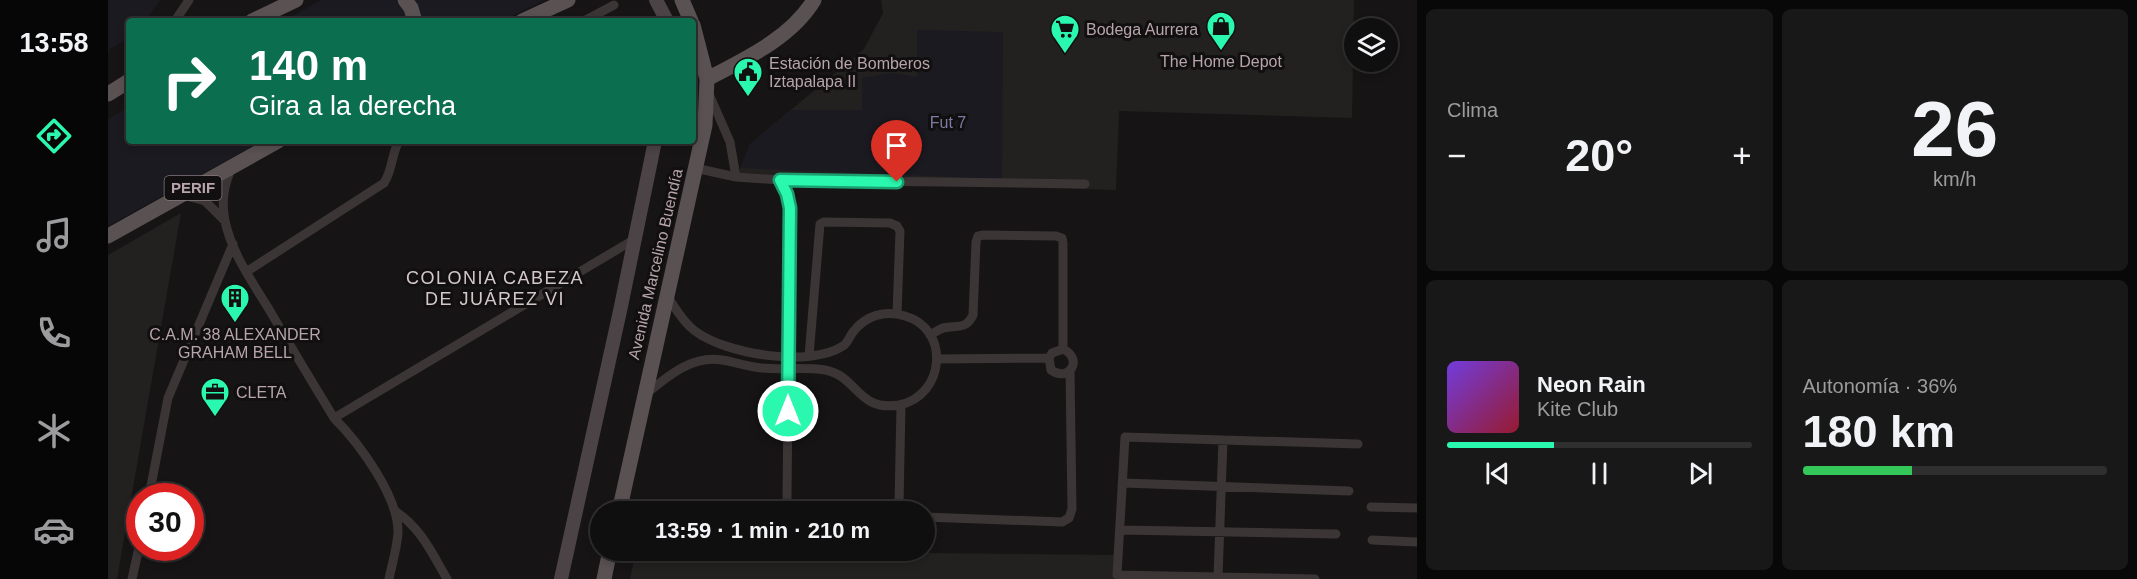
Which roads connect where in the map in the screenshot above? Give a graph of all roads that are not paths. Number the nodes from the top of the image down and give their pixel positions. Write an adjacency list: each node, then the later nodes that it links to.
1 (189, 0): 9 (street)
2 (296, 0): 10 (main road)
3 (405, 0): 11 (main road)
4 (568, 0): 12 (main road)
5 (656, 0): 14 (street)
6 (682, 0): 15 (main road, Avenida Marcelino Buendía)
7 (814, 0): 18 (main road)
8 (614, 5): 13 (street)
9 (178, 18)
10 (258, 18)
11 (413, 18)
12 (529, 18)
13 (590, 18)
14 (665, 18)
15 (690, 18)
16 (696, 40): 18 (main road, Avenida Marcelino Buendía)
17 (126, 83): 19 (main road)
18 (707, 85): 24 (main road, Avenida Marcelino Buendía); 25 (street)
19 (108, 94)
20 (272, 144): 23 (main road, PERIF)
21 (397, 144): 33 (street)
22 (654, 144): 31 (street, Avenida Marcelino Buendía)
23 (232, 165): 28 (main road, PERIF); 29 (street)
24 (695, 168): 25 (street); 34 (main road, Avenida Marcelino Buendía)
25 (736, 177): 26 (street)
26 (780, 180): 27 (street); 38 (street)
27 (1085, 184)
28 (181, 194): 29 (street); 30 (main road, PERIF)
29 (225, 221): 32 (street)
30 (108, 236)
31 (635, 239): 46 (street); 72 (street, Avenida Marcelino Buendía)
32 (232, 244): 33 (street); 49 (street)
33 (246, 272): 46 (street)
34 (666, 294): 38 (street); 44 (main road, Avenida Marcelino Buendía)
35 (897, 314): 36 (street); 39 (street); 39 (street)
36 (930, 335): 37 (street); 40 (street)
37 (1060, 349): 41 (street); 43 (street)
38 (788, 356): 39 (street); 42 (street)
39 (809, 356)
40 (937, 359): 41 (street); 45 (street)
41 (1048, 361): 43 (street)
42 (788, 367): 44 (street); 45 (street); 53 (street)
43 (1066, 373): 59 (street)
44 (644, 395): 54 (main road, Avenida Marcelino Buendía)
45 (902, 405): 55 (street)
46 (334, 418): 58 (street)
47 (1223, 440): 48 (street); 50 (street); 51 (street)
48 (1358, 444)
49 (152, 483)
50 (1123, 483): 51 (street); 60 (street)
51 (1221, 487): 52 (street); 61 (street)
52 (1349, 491)
53 (787, 498)
54 (621, 501)
55 (899, 501)
56 (1371, 507): 57 (street)
57 (1417, 508)
58 (395, 511): 70 (street); 71 (street)
59 (935, 517)
60 (1121, 530): 61 (street); 67 (street)
61 (1220, 532): 62 (street); 68 (street)
62 (1336, 534)
63 (1372, 540): 64 (street)
64 (1417, 542)
65 (136, 561): 69 (street)
66 (608, 561): 73 (main road)
67 (1117, 577): 68 (street)
68 (1218, 578): 74 (street)
69 (132, 579)
70 (389, 579)
71 (447, 579)
72 (561, 579)
73 (604, 579)
74 (1315, 579)

